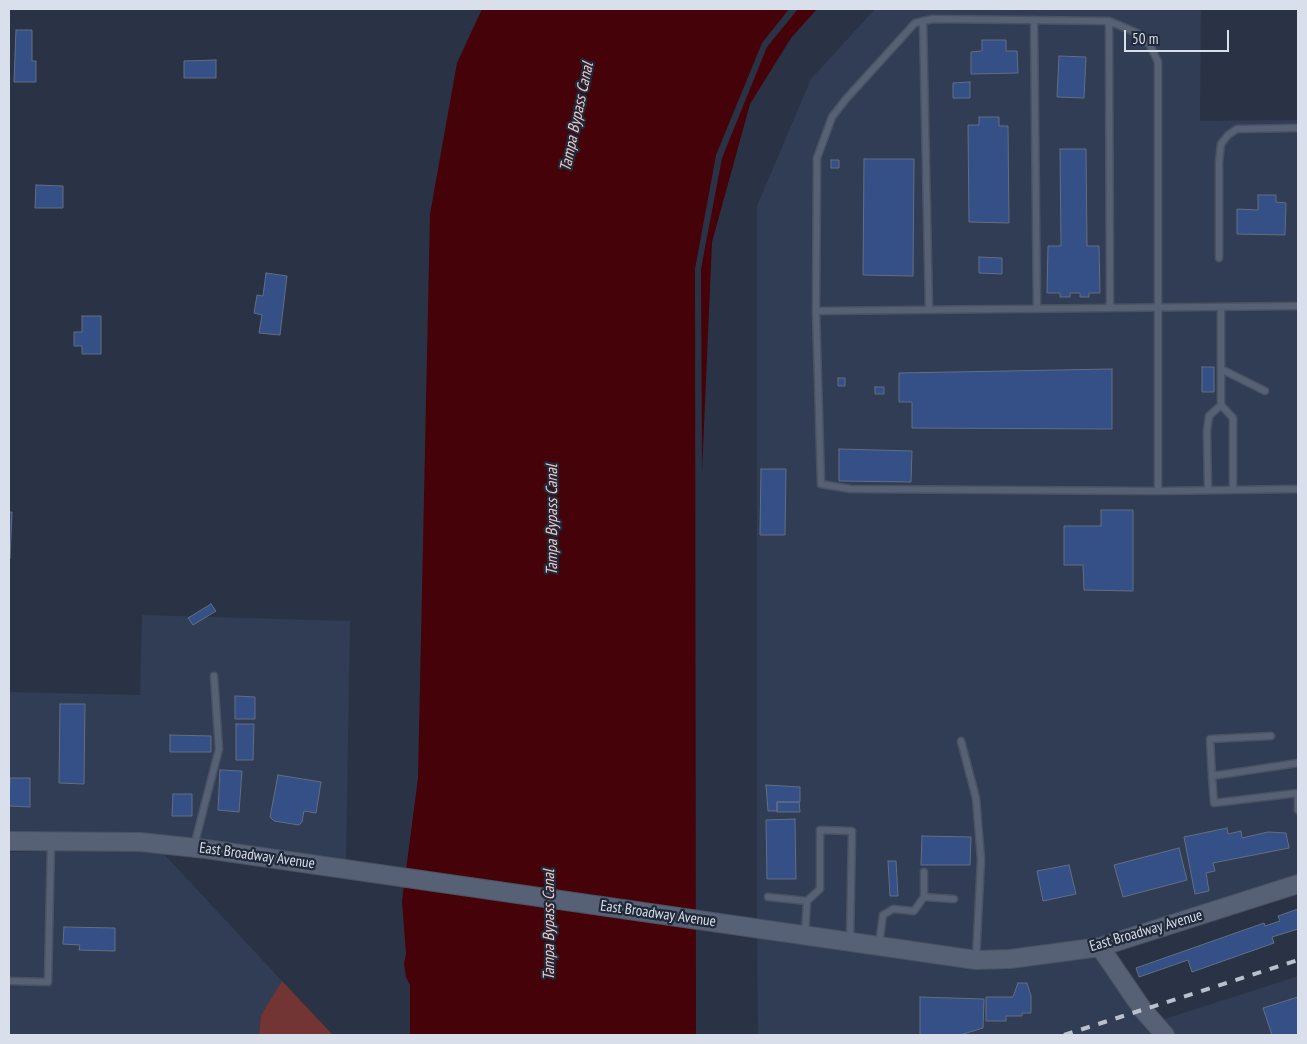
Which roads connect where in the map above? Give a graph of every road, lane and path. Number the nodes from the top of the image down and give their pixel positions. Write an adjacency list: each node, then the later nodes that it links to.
1 (1034, 20): 2 (lane); 3 (lane); 8 (lane)
2 (924, 21): 11 (lane); 12 (lane)
3 (1109, 21): 9 (lane); 10 (lane)
4 (1298, 128): 5 (lane)
5 (1219, 258)
6 (1298, 306): 7 (lane)
7 (1220, 307): 10 (lane); 13 (lane)
8 (1037, 308): 9 (lane); 11 (lane)
9 (1110, 308): 10 (lane)
10 (1158, 308): 19 (lane)
11 (929, 310): 12 (lane)
12 (816, 311): 19 (lane)
13 (1221, 370): 14 (lane); 15 (lane)
14 (1265, 391)
15 (1221, 406): 16 (lane); 17 (lane)
16 (1208, 490): 17 (lane); 19 (lane)
17 (1233, 490): 18 (lane)
18 (1298, 490)
19 (1158, 491)
20 (214, 676): 29 (lane)
21 (1271, 736): 24 (lane)
22 (961, 742): 40 (lane)
23 (1298, 763): 24 (lane)
24 (1212, 776): 25 (lane)
25 (1298, 793): 26 (lane)
26 (1298, 810)
27 (9, 841): 28 (main road, East Broadway Avenue)
28 (51, 841): 29 (main road, East Broadway Avenue); 41 (lane)
29 (194, 848): 36 (main road, East Broadway Avenue)
30 (924, 872): 33 (lane)
31 (1298, 884): 39 (main road, East Broadway Avenue)
32 (768, 897): 35 (lane)
33 (924, 897): 34 (lane); 38 (lane)
34 (954, 899)
35 (807, 901): 36 (lane); 37 (lane)
36 (805, 935): 37 (main road, East Broadway Avenue)
37 (850, 941): 38 (main road, East Broadway Avenue)
38 (879, 945): 40 (main road, East Broadway Avenue)
39 (1100, 947): 40 (main road, East Broadway Avenue); 42 (main road)
40 (976, 960)
41 (9, 981)
42 (1166, 1035)

